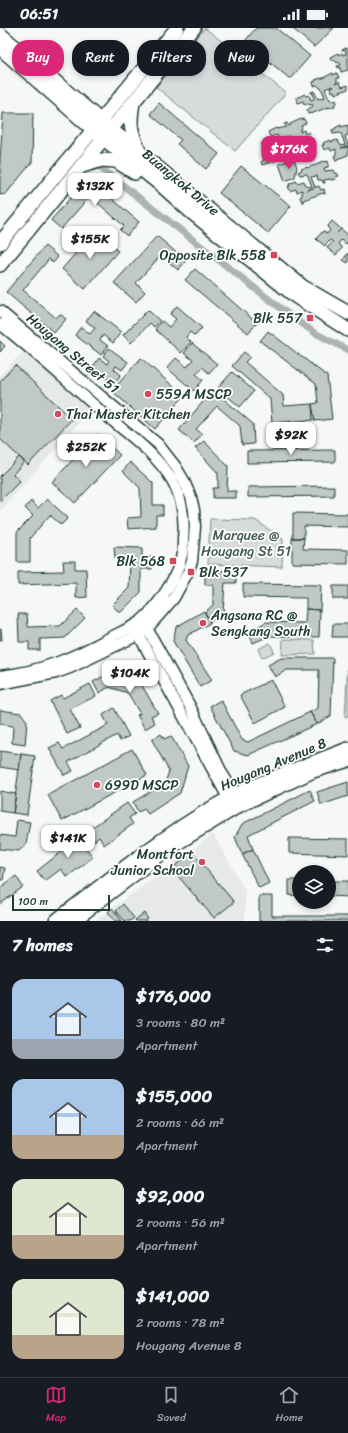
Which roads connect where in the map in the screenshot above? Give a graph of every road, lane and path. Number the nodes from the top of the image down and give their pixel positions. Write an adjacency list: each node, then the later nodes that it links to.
1 (178, 28): 6 (main road)
2 (194, 28): 5 (main road)
3 (0, 34): 7 (main road, Buangkok Drive)
4 (0, 48): 7 (main road, Buangkok Drive)
5 (133, 102): 8 (main road); 10 (main road)
6 (115, 104): 7 (main road); 8 (main road)
7 (81, 111): 8 (main road, Buangkok Drive); 9 (main road)
8 (102, 130): 9 (main road); 10 (main road, Buangkok Drive); 11 (main road); 12 (main road, Buangkok Drive)
9 (81, 146): 13 (main road)
10 (139, 151): 16 (main road, Buangkok Drive)
11 (82, 166): 12 (main road); 14 (main road)
12 (162, 186): 18 (main road, Buangkok Drive)
13 (0, 243)
14 (0, 265)
15 (0, 311): 21 (street, Hougang Street 51)
16 (348, 312)
17 (0, 324): 19 (street, Hougang Street 51)
18 (348, 330)
19 (142, 620): 20 (street, Hougang Street 51); 21 (street)
20 (133, 625): 21 (street); 22 (street, Hougang Street 51)
21 (143, 632): 23 (street, Hougang Street 51); 26 (street)
22 (0, 676)
23 (0, 684)
24 (348, 749): 26 (main road, Hougang Avenue 8)
25 (348, 760): 26 (main road, Hougang Avenue 8)
26 (234, 802): 27 (main road, Hougang Avenue 8); 28 (main road, Hougang Avenue 8)
27 (56, 921)
28 (73, 921)

